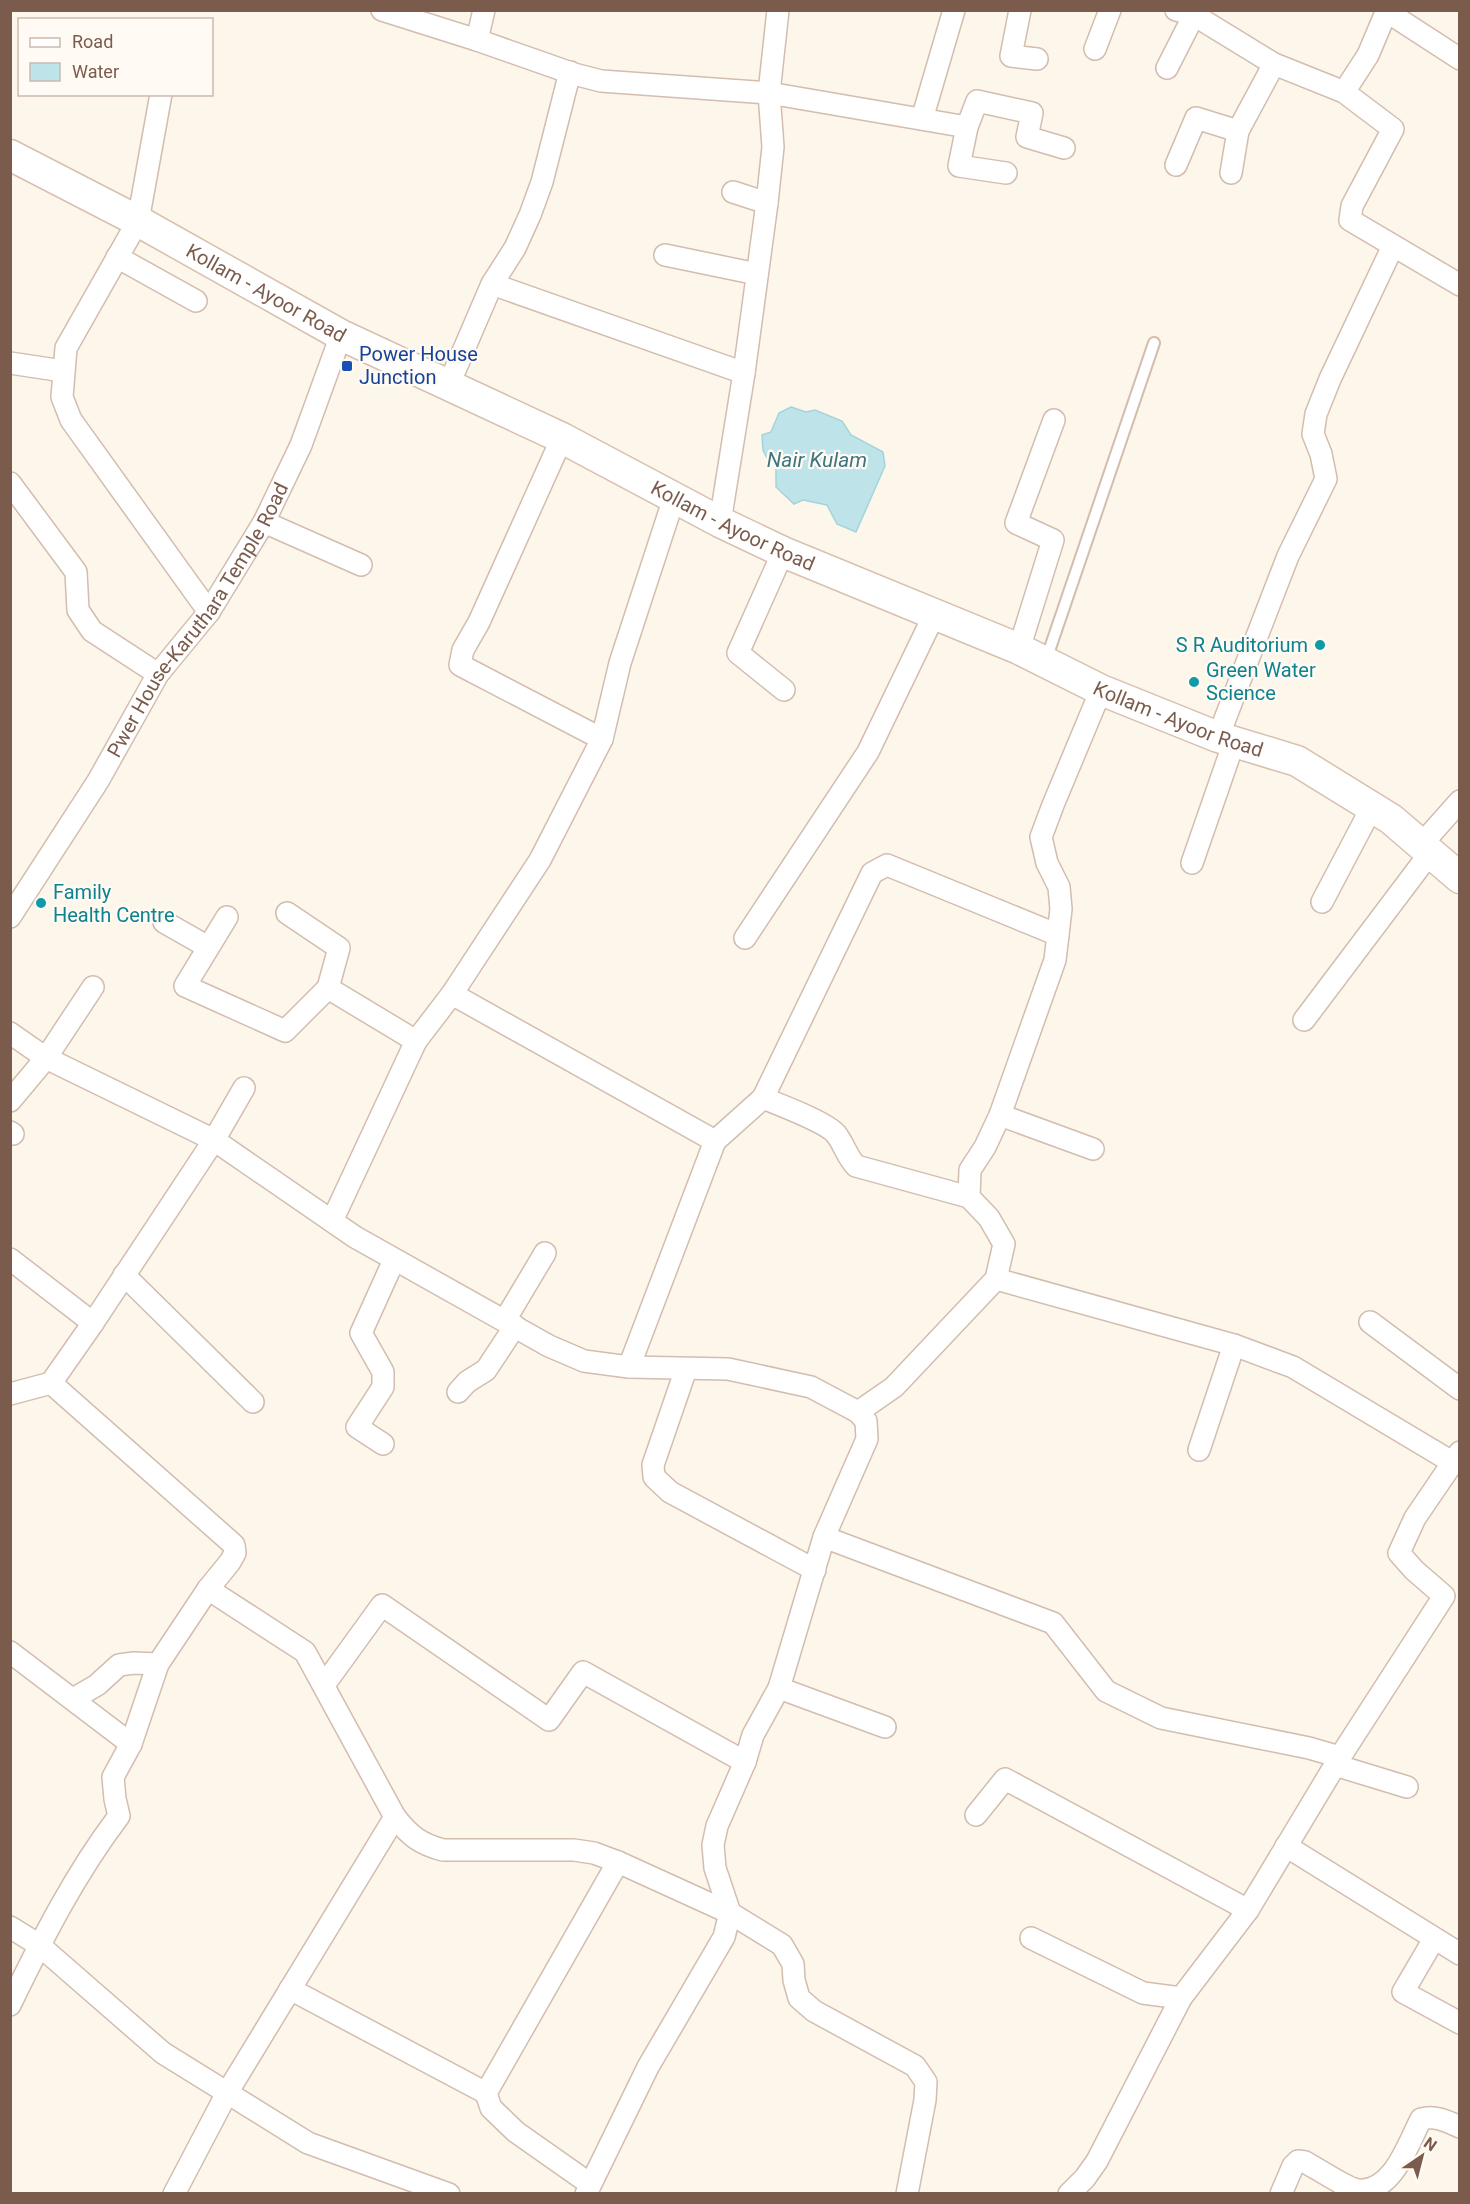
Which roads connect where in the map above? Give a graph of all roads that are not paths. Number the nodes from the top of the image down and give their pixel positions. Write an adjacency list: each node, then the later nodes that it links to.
1 (382, 10): 9 (street)
2 (484, 10): 9 (street)
3 (778, 10): 17 (street)
4 (954, 10): 19 (street)
5 (1020, 10): 11 (street)
6 (1110, 10): 10 (street)
7 (1387, 11): 12 (street); 16 (street)
8 (1185, 13): 13 (street); 14 (street)
9 (477, 40): 15 (street)
10 (1095, 49)
11 (1037, 59)
12 (1460, 59)
13 (1274, 63): 16 (street); 21 (street)
14 (1167, 68)
15 (570, 72): 17 (street); 34 (street)
16 (1344, 92): 30 (street)
17 (770, 93): 19 (street); 28 (street)
18 (161, 96): 29 (street)
19 (922, 119): 20 (street)
20 (967, 127): 22 (street); 25 (street)
21 (1238, 131): 24 (street); 26 (street)
22 (1064, 148)
23 (10, 155): 29 (main road, Kollam - Ayoor Road)
24 (1176, 165)
25 (1006, 173)
26 (1231, 173)
27 (733, 192): 28 (street)
28 (767, 203): 33 (street)
29 (138, 221): 32 (street); 37 (main road, Kollam - Ayoor Road)
30 (1393, 246): 35 (street); 58 (street)
31 (665, 255): 33 (street)
32 (117, 257): 36 (street); 40 (street)
33 (757, 274): 41 (street)
34 (492, 284): 41 (street); 42 (street)
35 (1460, 285)
36 (196, 301)
37 (340, 335): 42 (main road, Kollam - Ayoor Road); 47 (street, Pwer House-Karuthara Temple Road)
38 (1154, 343): 53 (lane)
39 (10, 363): 40 (street)
40 (63, 371): 51 (street)
41 (744, 373): 48 (street)
42 (449, 384): 44 (main road, Kollam - Ayoor Road)
43 (1054, 420): 53 (street)
44 (562, 438): 46 (main road, Kollam - Ayoor Road); 57 (street)
45 (10, 483): 54 (street)
46 (674, 498): 48 (main road, Kollam - Ayoor Road); 57 (street)
47 (264, 522): 50 (street); 51 (street, Pwer House-Karuthara Temple Road)
48 (720, 522): 49 (main road, Kollam - Ayoor Road)
49 (783, 552): 52 (main road, Kollam - Ayoor Road); 55 (street)
50 (361, 565)
51 (209, 612): 54 (street, Pwer House-Karuthara Temple Road)
52 (935, 613): 53 (main road, Kollam - Ayoor Road); 71 (street)
53 (1032, 656): 56 (main road, Kollam - Ayoor Road)
54 (158, 674): 64 (street, Pwer House-Karuthara Temple Road)
55 (784, 690)
56 (1101, 690): 58 (main road, Kollam - Ayoor Road); 70 (street)
57 (602, 739): 75 (street)
58 (1226, 740): 60 (main road, Kollam - Ayoor Road); 62 (street)
59 (1460, 801): 61 (street)
60 (1372, 807): 61 (main road, Kollam - Ayoor Road); 65 (street)
61 (1425, 849): 63 (main road, Kollam - Ayoor Road); 76 (street)
62 (1192, 863)
63 (1460, 878)
64 (19, 887): 67 (street, Pwer House-Karuthara Temple Road)
65 (1322, 902)
66 (287, 913): 74 (street)
67 (10, 917)
68 (227, 917): 72 (street)
69 (164, 922): 72 (street)
70 (1058, 935): 81 (street); 83 (street)
71 (745, 938)
72 (208, 947): 74 (street)
73 (93, 987): 79 (street)
74 (328, 988): 78 (street)
75 (453, 994): 78 (street); 85 (street)
76 (1304, 1020)
77 (10, 1033): 79 (street)
78 (416, 1041): 88 (street)
79 (46, 1058): 82 (street); 84 (street)
80 (244, 1088): 84 (street)
81 (764, 1098): 85 (street); 87 (street)
82 (10, 1101)
83 (1000, 1115): 86 (street); 87 (street)
84 (214, 1140): 88 (street); 92 (street)
85 (715, 1142): 98 (street)
86 (1093, 1149)
87 (969, 1197): 93 (street)
88 (332, 1221): 91 (street)
89 (545, 1253): 96 (street)
90 (10, 1259): 95 (street)
91 (393, 1260): 96 (street); 106 (street)
92 (124, 1275): 95 (street); 104 (street)
93 (996, 1279): 97 (street); 105 (street)
94 (1370, 1322): 101 (street)
95 (93, 1323): 100 (street)
96 (510, 1323): 98 (street); 102 (street)
97 (1234, 1345): 107 (street); 108 (street)
98 (629, 1367): 99 (street)
99 (686, 1369): 105 (street); 110 (street)
100 (51, 1383): 103 (street); 111 (street)
101 (1460, 1389)
102 (458, 1392)
103 (10, 1394)
104 (253, 1402)
105 (858, 1412): 109 (street)
106 (383, 1444)
107 (1199, 1450)
108 (1456, 1457): 112 (street)
109 (824, 1537): 110 (street); 120 (street)
110 (814, 1570): 116 (street)
111 (208, 1588): 114 (street); 115 (street)
112 (1452, 1598): 120 (street)
113 (10, 1652): 117 (street)
114 (158, 1664): 117 (street); 119 (street)
115 (324, 1685): 121 (street); 124 (street)
116 (779, 1688): 118 (street); 121 (street)
117 (73, 1700): 119 (street)
118 (885, 1727)
119 (131, 1744): 132 (street)
120 (1338, 1761): 122 (street); 125 (street)
121 (745, 1762): 128 (street)
122 (1407, 1787)
123 (976, 1815): 127 (street)
124 (395, 1817): 126 (street); 134 (street)
125 (1286, 1846): 127 (street); 131 (street)
126 (618, 1862): 128 (street); 139 (street)
127 (1248, 1910): 135 (street)
128 (730, 1913): 141 (street); 144 (street)
129 (10, 1927): 132 (street)
130 (1030, 1938): 135 (street)
131 (1434, 1940): 133 (street); 137 (street)
132 (39, 1945): 136 (street); 138 (street)
133 (1460, 1954)
134 (290, 1989): 138 (street); 139 (street)
135 (1180, 1998): 145 (street)
136 (10, 2005)
137 (1460, 2023)
138 (227, 2093): 142 (street); 143 (street)
139 (486, 2093): 141 (street)
140 (1460, 2127): 146 (street)
141 (588, 2189)
142 (174, 2193)
143 (449, 2193)
144 (907, 2193)
145 (1070, 2193)
146 (1281, 2193)

